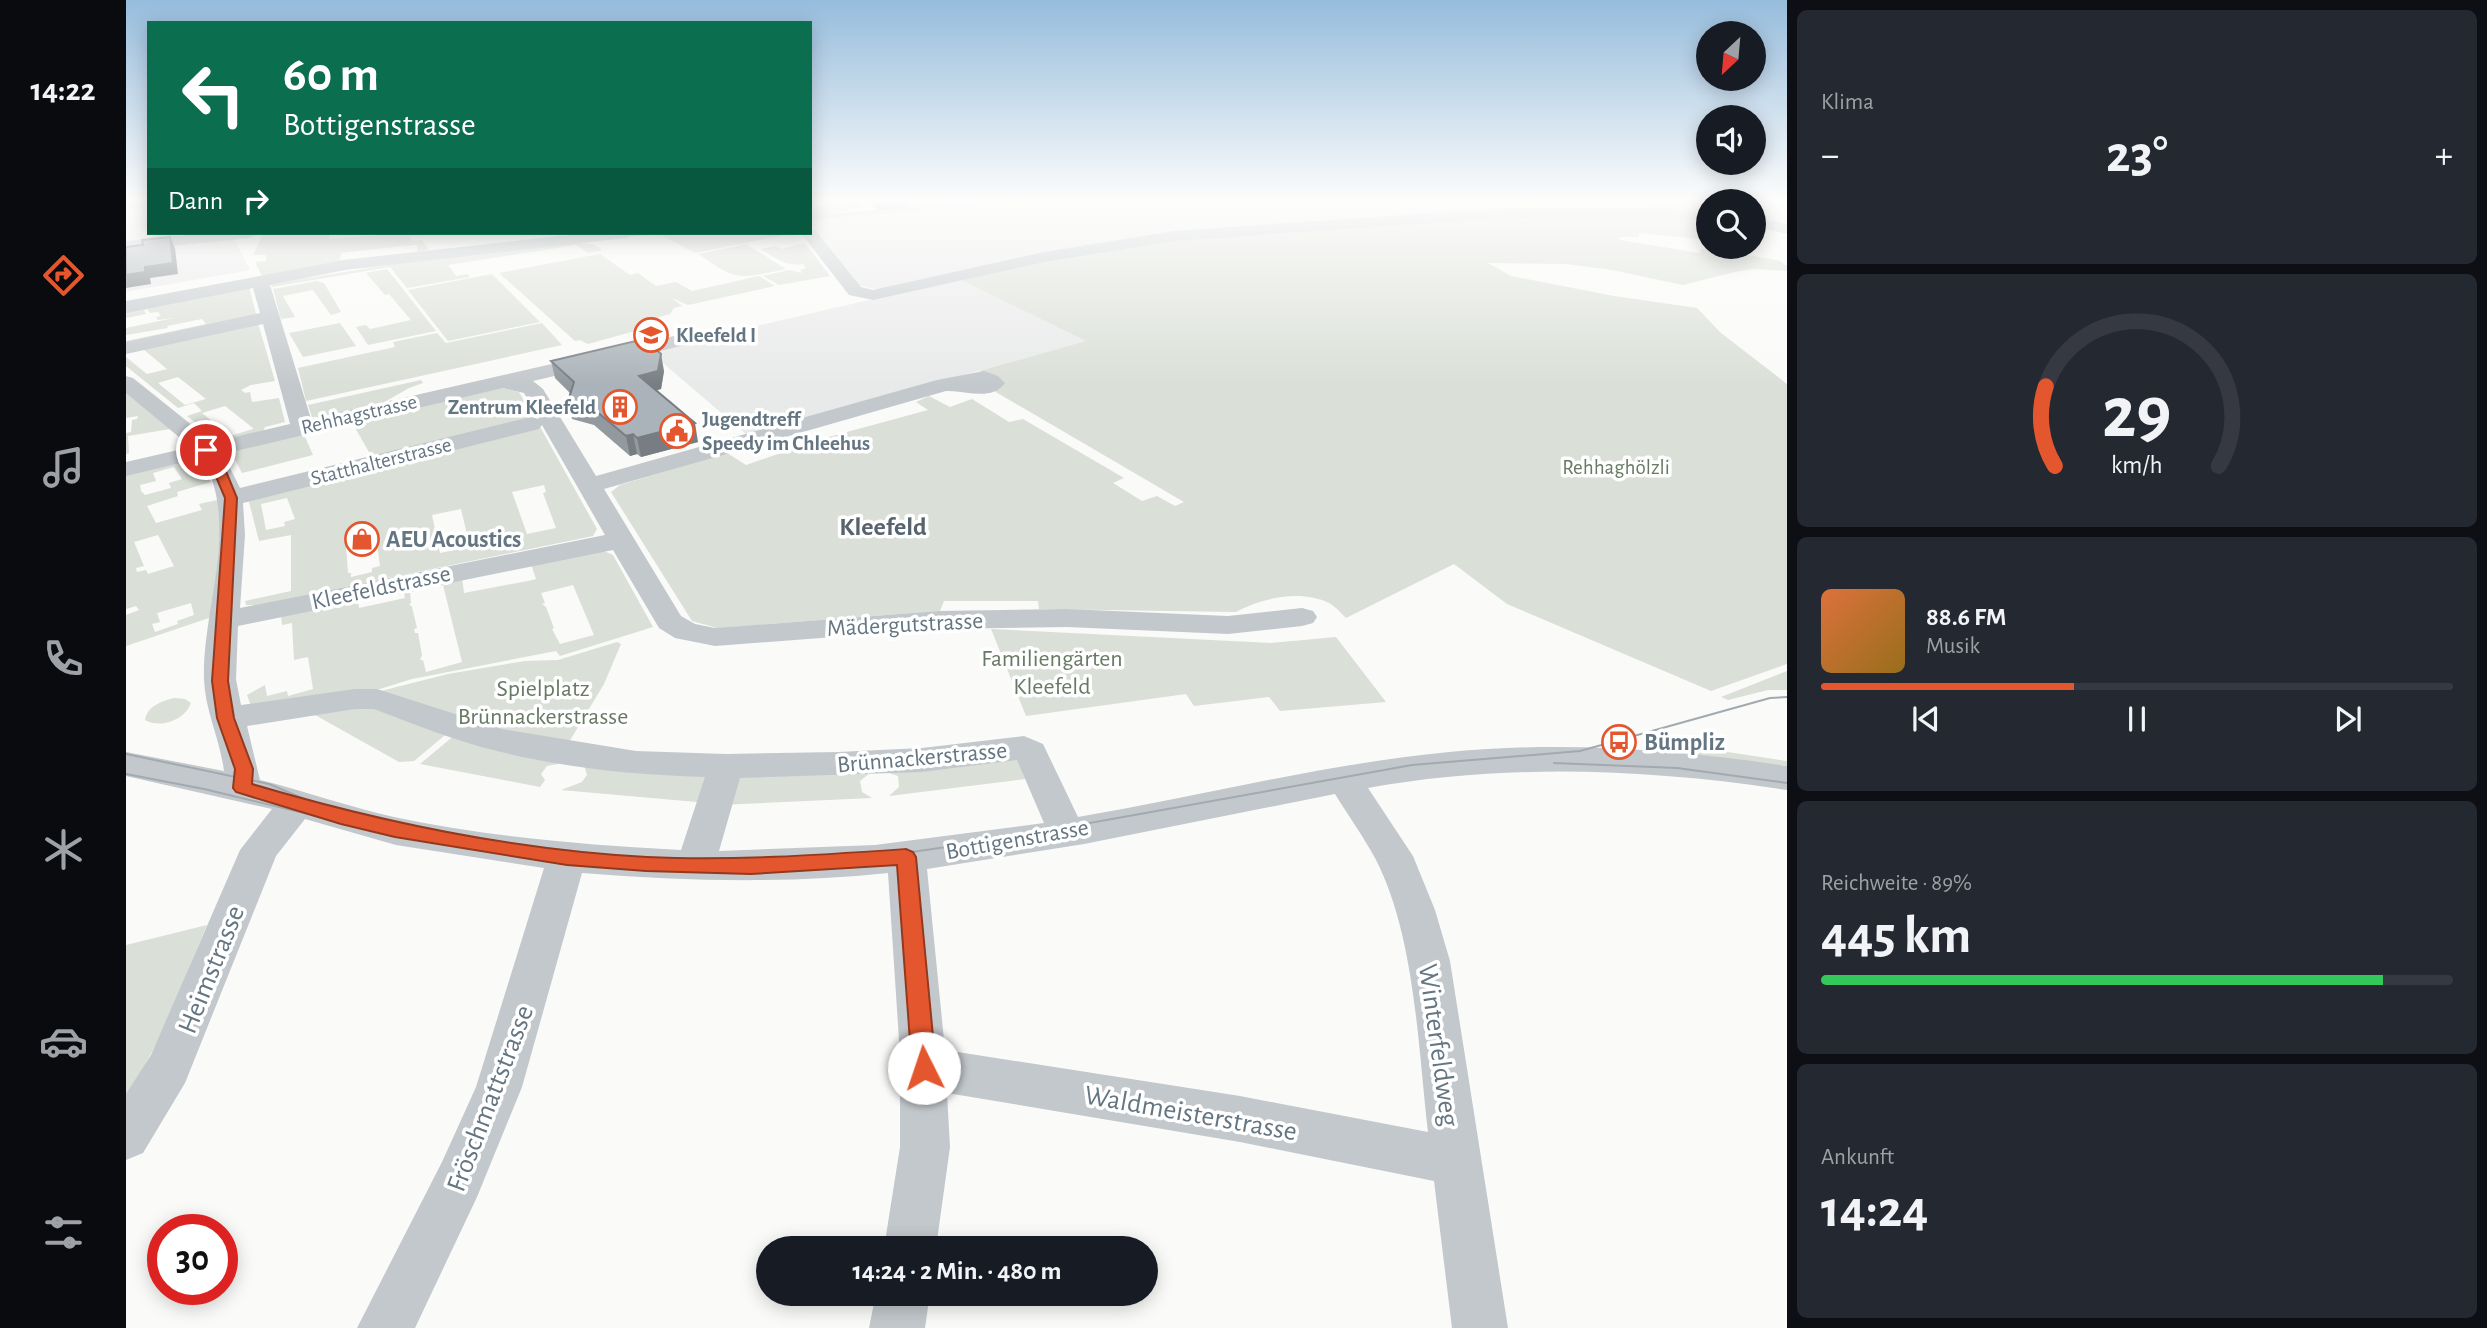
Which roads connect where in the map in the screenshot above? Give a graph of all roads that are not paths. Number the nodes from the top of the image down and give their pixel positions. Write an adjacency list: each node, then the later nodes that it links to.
1 (350, 263): 4 (street)
2 (832, 263): 3 (street)
3 (1018, 263)
4 (260, 280): 5 (street); 6 (street)
5 (126, 306)
6 (268, 317): 8 (street); 13 (street)
7 (674, 342): 10 (street, Rehhagstrasse)
8 (126, 348)
9 (126, 382): 14 (street)
10 (504, 382): 13 (street, Rehhagstrasse); 16 (street, Mädergutstrasse)
11 (967, 384): 16 (street)
12 (531, 424): 17 (street, Statthalterstrasse)
13 (302, 427): 14 (street, Rehhagstrasse)
14 (206, 450): 15 (street, Rehhagstrasse); 17 (street)
15 (126, 469)
16 (588, 486): 18 (street, Mädergutstrasse)
17 (231, 498): 20 (street)
18 (621, 540): 19 (street, Mädergutstrasse); 20 (street, Kleefeldstrasse)
19 (1302, 617)
20 (223, 620): 21 (street)
21 (226, 718): 23 (street, Brünnackerstrasse); 26 (street)
22 (126, 764): 26 (street, Bottigenstrasse)
23 (726, 766): 28 (street, Brünnackerstrasse); 31 (street)
24 (1787, 778): 25 (street, Bottigenstrasse)
25 (1344, 780): 28 (street, Bottigenstrasse); 34 (street, Winterfeldweg)
26 (242, 788): 27 (street, Bottigenstrasse)
27 (297, 804): 29 (street, Bottigenstrasse); 33 (street, Heimstrasse)
28 (1066, 831): 30 (street, Bottigenstrasse)
29 (567, 857): 31 (street, Bottigenstrasse); 37 (street, Fröschmattstrasse)
30 (906, 857): 31 (street, Bottigenstrasse); 32 (street)
31 (695, 866)
32 (924, 1068): 34 (street, Waldmeisterstrasse); 35 (street)
33 (126, 1137)
34 (1457, 1161): 39 (street, Winterfeldweg)
35 (912, 1236)
36 (901, 1306): 38 (street)
37 (384, 1328)
38 (897, 1328)
39 (1480, 1328)

